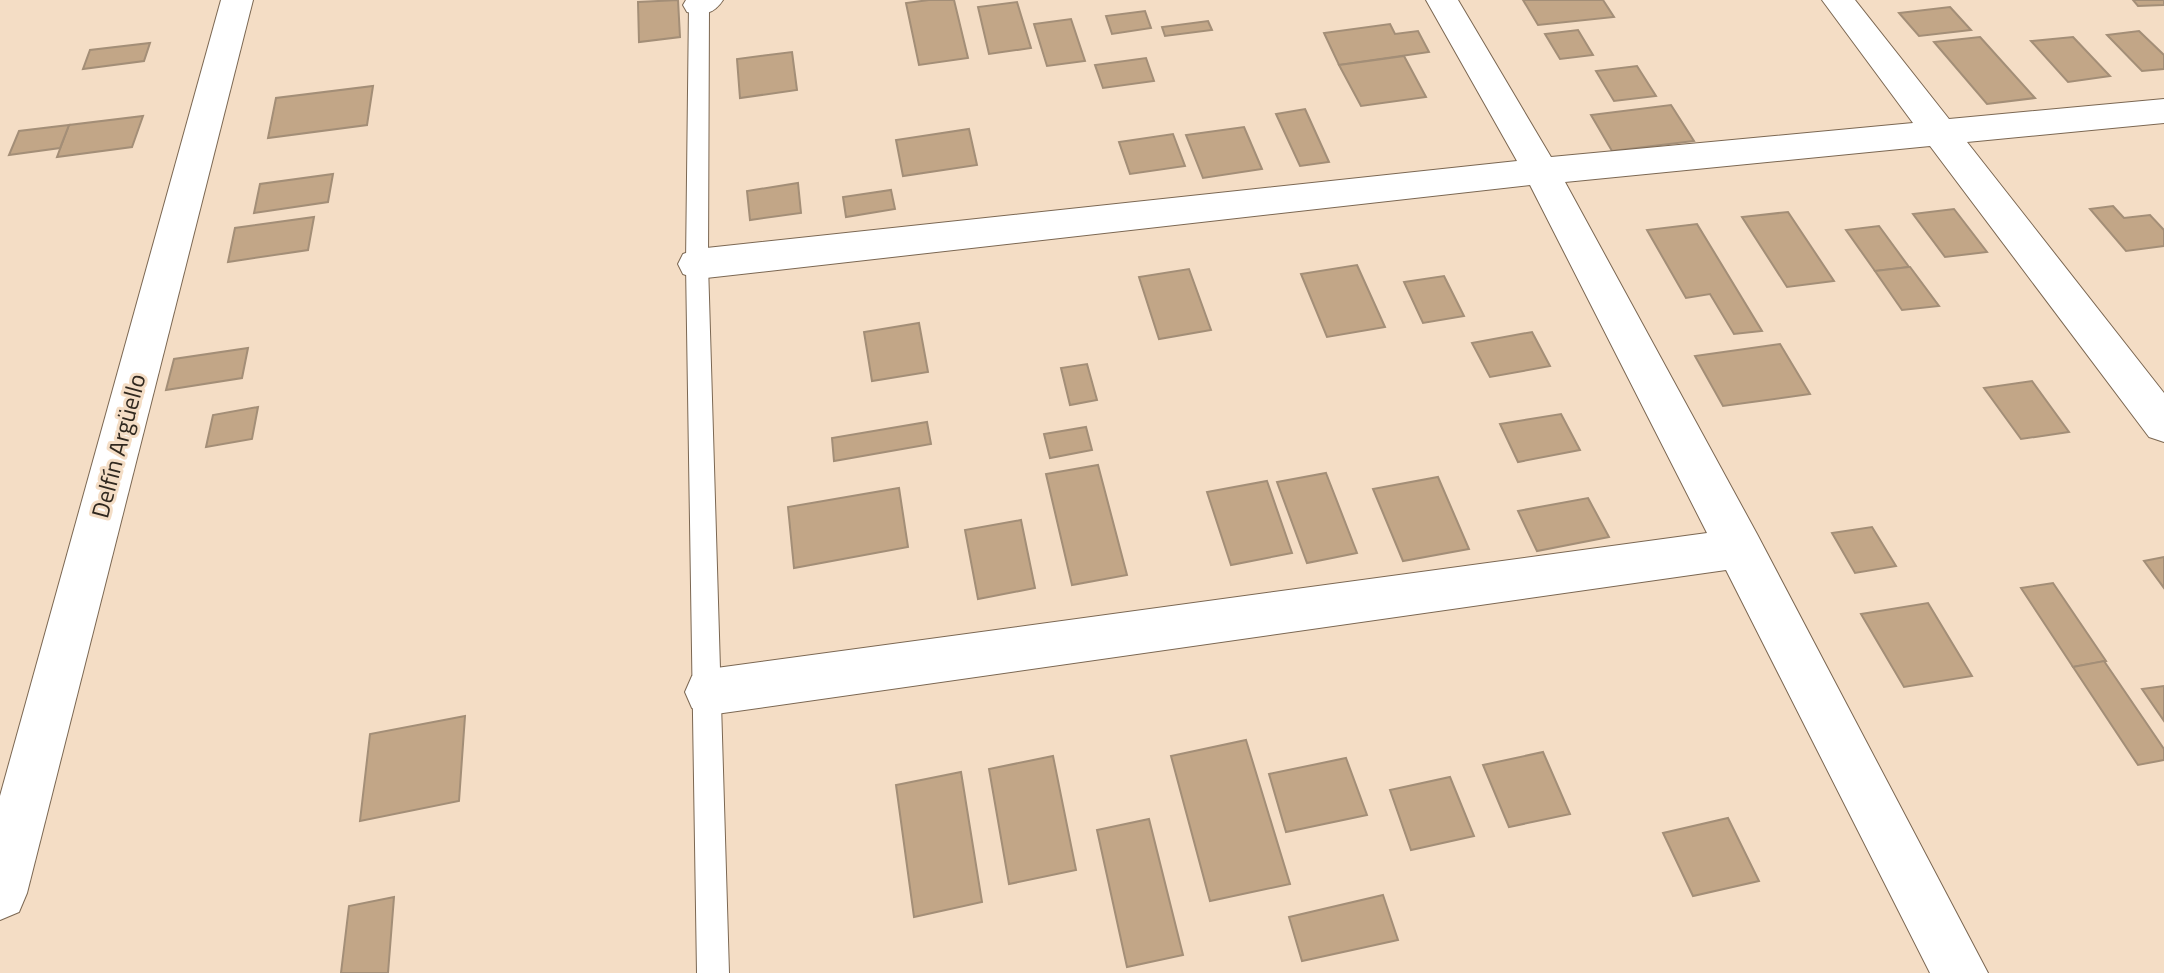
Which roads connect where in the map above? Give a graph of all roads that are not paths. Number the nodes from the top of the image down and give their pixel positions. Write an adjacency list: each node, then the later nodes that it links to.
1 (237, 0): 12 (street, Delfín Argüello)
2 (1442, 0): 7 (street)
3 (1838, 0): 6 (street)
4 (703, 2): 8 (lane)
5 (2164, 111): 6 (street)
6 (1939, 132): 7 (street); 9 (street)
7 (1541, 171): 8 (street); 10 (street)
8 (697, 264): 11 (lane)
9 (2164, 425)
10 (1741, 548): 11 (street); 14 (street)
11 (709, 692): 13 (lane)
12 (0, 893)
13 (713, 973)
14 (1960, 973)

